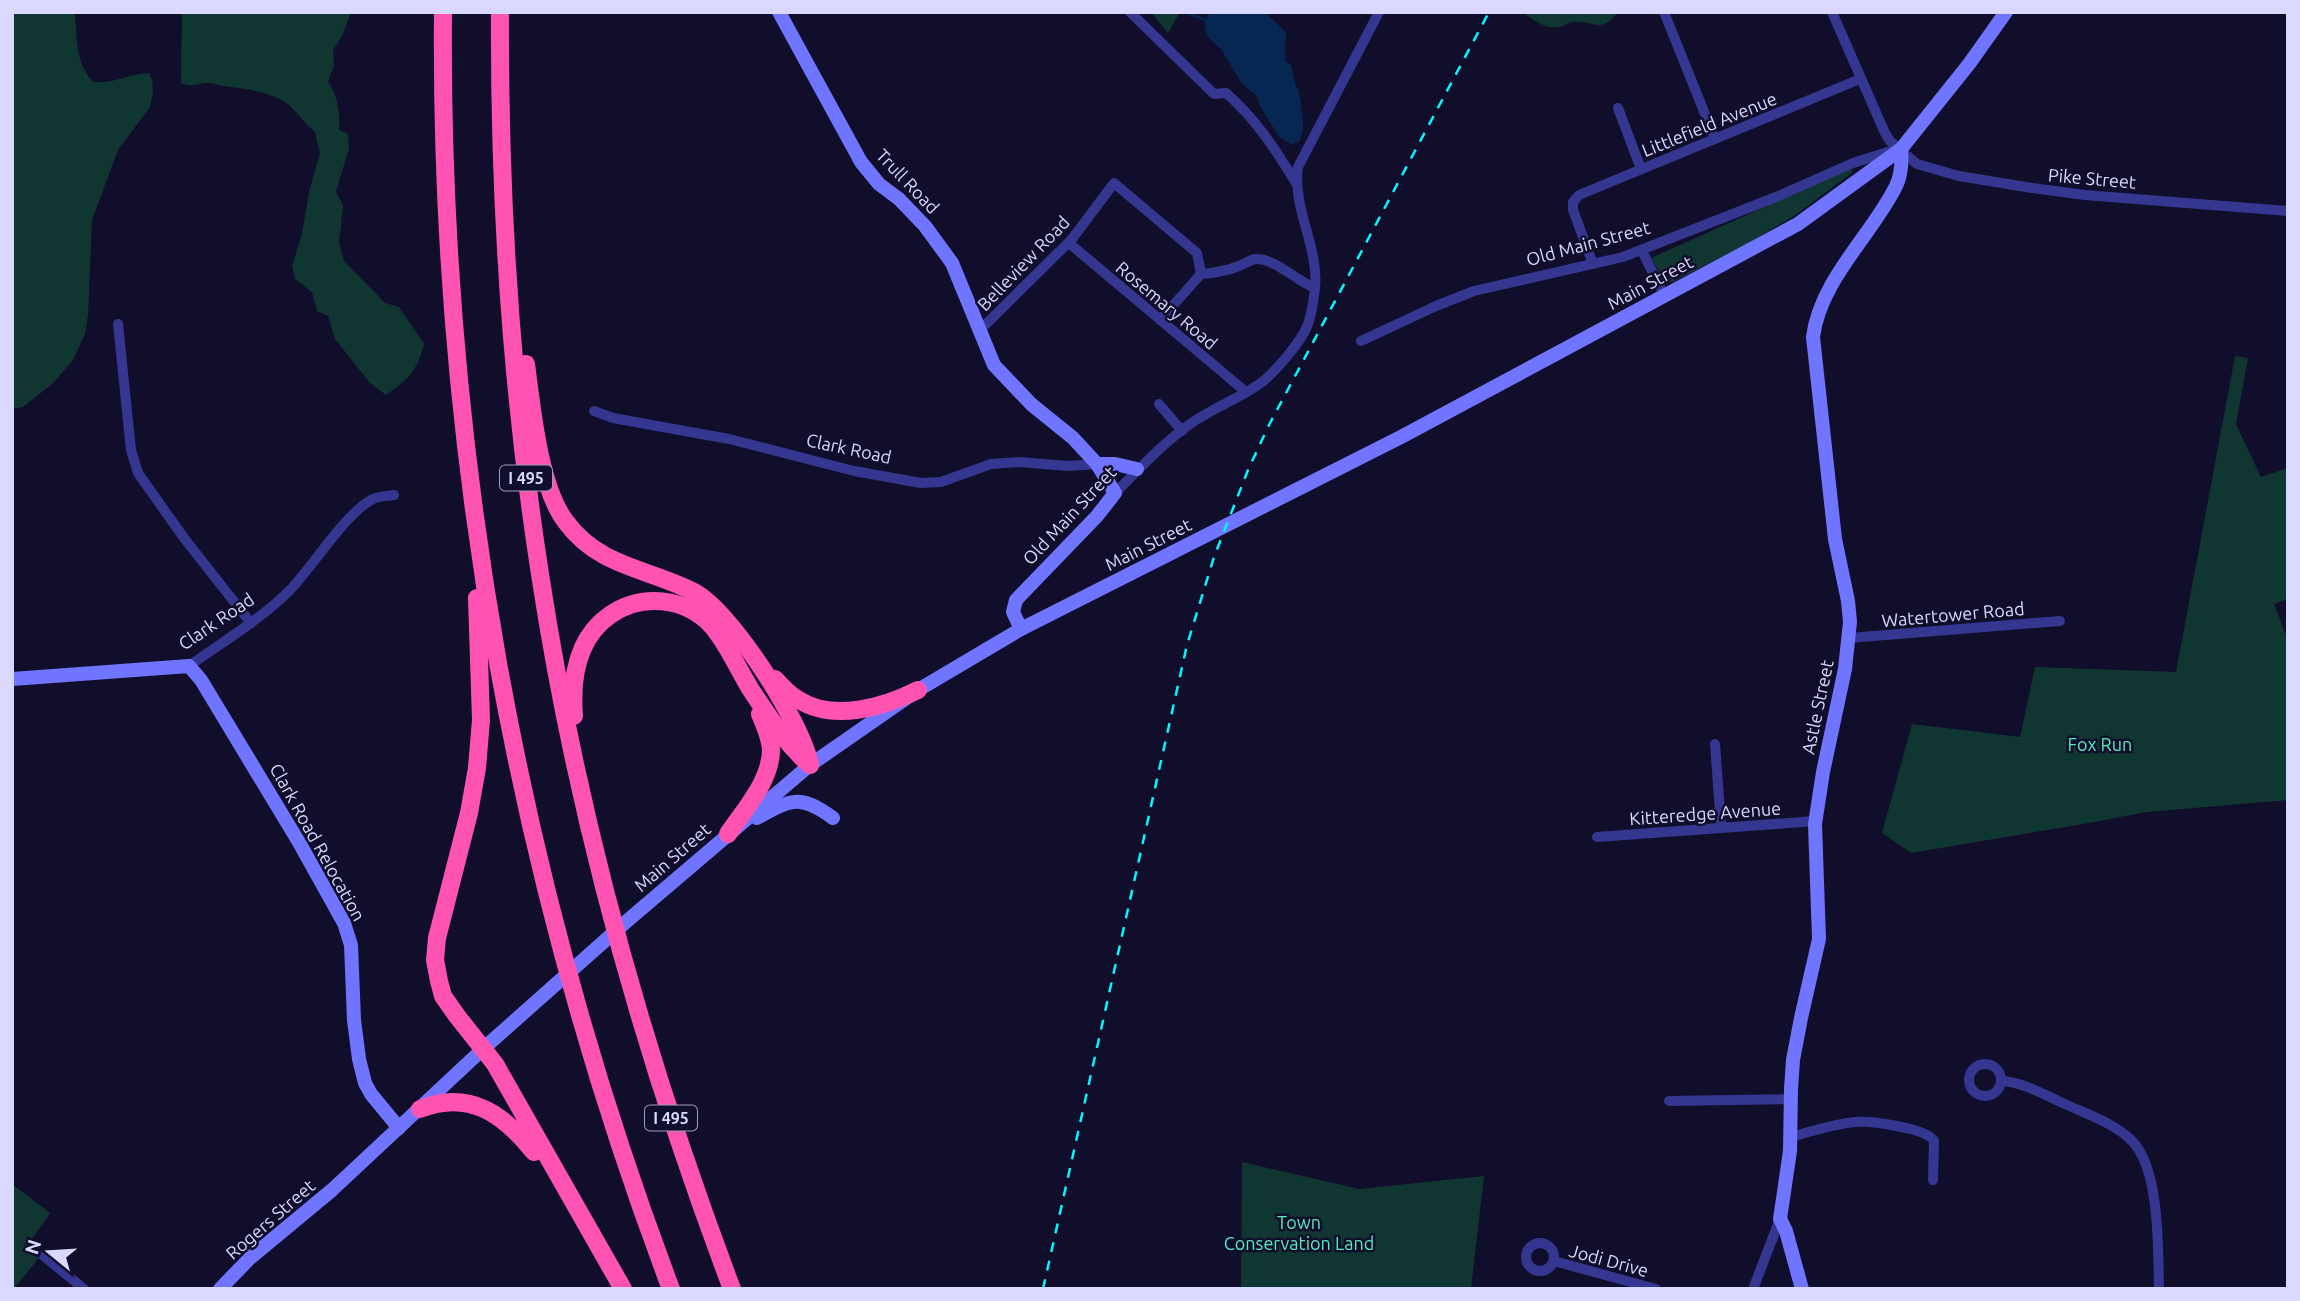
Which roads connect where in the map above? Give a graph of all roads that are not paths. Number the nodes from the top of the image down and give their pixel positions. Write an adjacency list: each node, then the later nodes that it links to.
1 (443, 12): 33 (highway)
2 (500, 12): 13 (highway, I 495)
3 (779, 12): 25 (street, Trull Road)
4 (1130, 12): 15 (street)
5 (1379, 12): 15 (street)
6 (1664, 12): 11 (street)
7 (1832, 12): 9 (street, Pike Street)
8 (2006, 12): 12 (street, Main Street)
9 (1860, 79): 11 (street, Littlefield Avenue); 12 (street, Pike Street)
10 (1618, 108): 14 (street)
11 (1715, 139): 14 (street, Littlefield Avenue)
12 (1901, 149): 16 (street, Pike Street); 18 (street, Old Main Street); 22 (street, Main Street); 39 (street, Astle Street)
13 (501, 167): 40 (highway); 47 (highway, I 495)
14 (1641, 169): 19 (street, Littlefield Avenue)
15 (1296, 183): 21 (street, Old Main Street)
16 (2288, 211)
17 (1069, 243): 20 (street, Belleview Road); 23 (street, Rosemary Road); 25 (street, Belleview Road)
18 (1642, 251): 19 (street, Old Main Street); 22 (street)
19 (1593, 264): 26 (street, Old Main Street)
20 (1201, 274): 21 (street); 23 (street)
21 (1315, 288): 27 (street, Old Main Street)
22 (1664, 295): 38 (street, Main Street)
23 (1160, 320): 27 (street, Rosemary Road)
24 (118, 324): 37 (street)
25 (979, 331): 31 (street, Trull Road)
26 (1362, 341)
27 (1246, 392): 30 (street, Old Main Street)
28 (1159, 404): 30 (street)
29 (594, 411): 31 (street, Clark Road)
30 (1182, 431): 32 (street, Old Main Street)
31 (1097, 464): 32 (street); 34 (street, Trull Road)
32 (1137, 469): 34 (street, Old Main Street)
33 (468, 471): 53 (highway); 69 (highway)
34 (1115, 493): 38 (street, Old Main Street)
35 (394, 495): 37 (street, Clark Road)
36 (2060, 621): 39 (street, Watertower Road)
37 (250, 622): 41 (street, Clark Road)
38 (1021, 629): 44 (street, Main Street)
39 (1849, 638): 49 (street, Astle Street)
40 (757, 661): 44 (highway); 46 (highway)
41 (189, 666): 42 (street, Clark Road); 58 (street, Clark Road Relocation)
42 (12, 679)
43 (750, 688): 46 (highway); 47 (highway); 51 (highway)
44 (918, 690): 46 (street, Main Street)
45 (1715, 744): 50 (street)
46 (810, 765): 51 (street, Main Street)
47 (580, 784): 70 (highway, I 495)
48 (833, 818): 51 (street)
49 (1816, 821): 50 (street, Kitteredge Avenue); 55 (street, Astle Street)
50 (1721, 827): 52 (street, Kitteredge Avenue)
51 (729, 834): 53 (street, Main Street)
52 (1597, 837)
53 (484, 1048): 57 (street, Main Street); 62 (highway)
54 (2001, 1081): 74 (street)
55 (1791, 1099): 56 (street); 59 (street, Astle Street)
56 (1669, 1101)
57 (420, 1109): 58 (street, Main Street); 62 (highway)
58 (398, 1128): 60 (street, Main Street)
59 (1791, 1137): 61 (street); 63 (street, Astle Street)
60 (345, 1178): 67 (street, Rogers Street)
61 (1933, 1180)
62 (563, 1186): 68 (highway)
63 (1780, 1219): 72 (street, Astle Street); 73 (street)
64 (34, 1248): 66 (street)
65 (1554, 1261): 71 (street, Jodi Drive)
66 (83, 1289)
67 (220, 1289)
68 (623, 1289)
69 (671, 1289)
70 (732, 1289)
71 (1656, 1289)
72 (1753, 1289)
73 (1802, 1289)
74 (2159, 1289)

